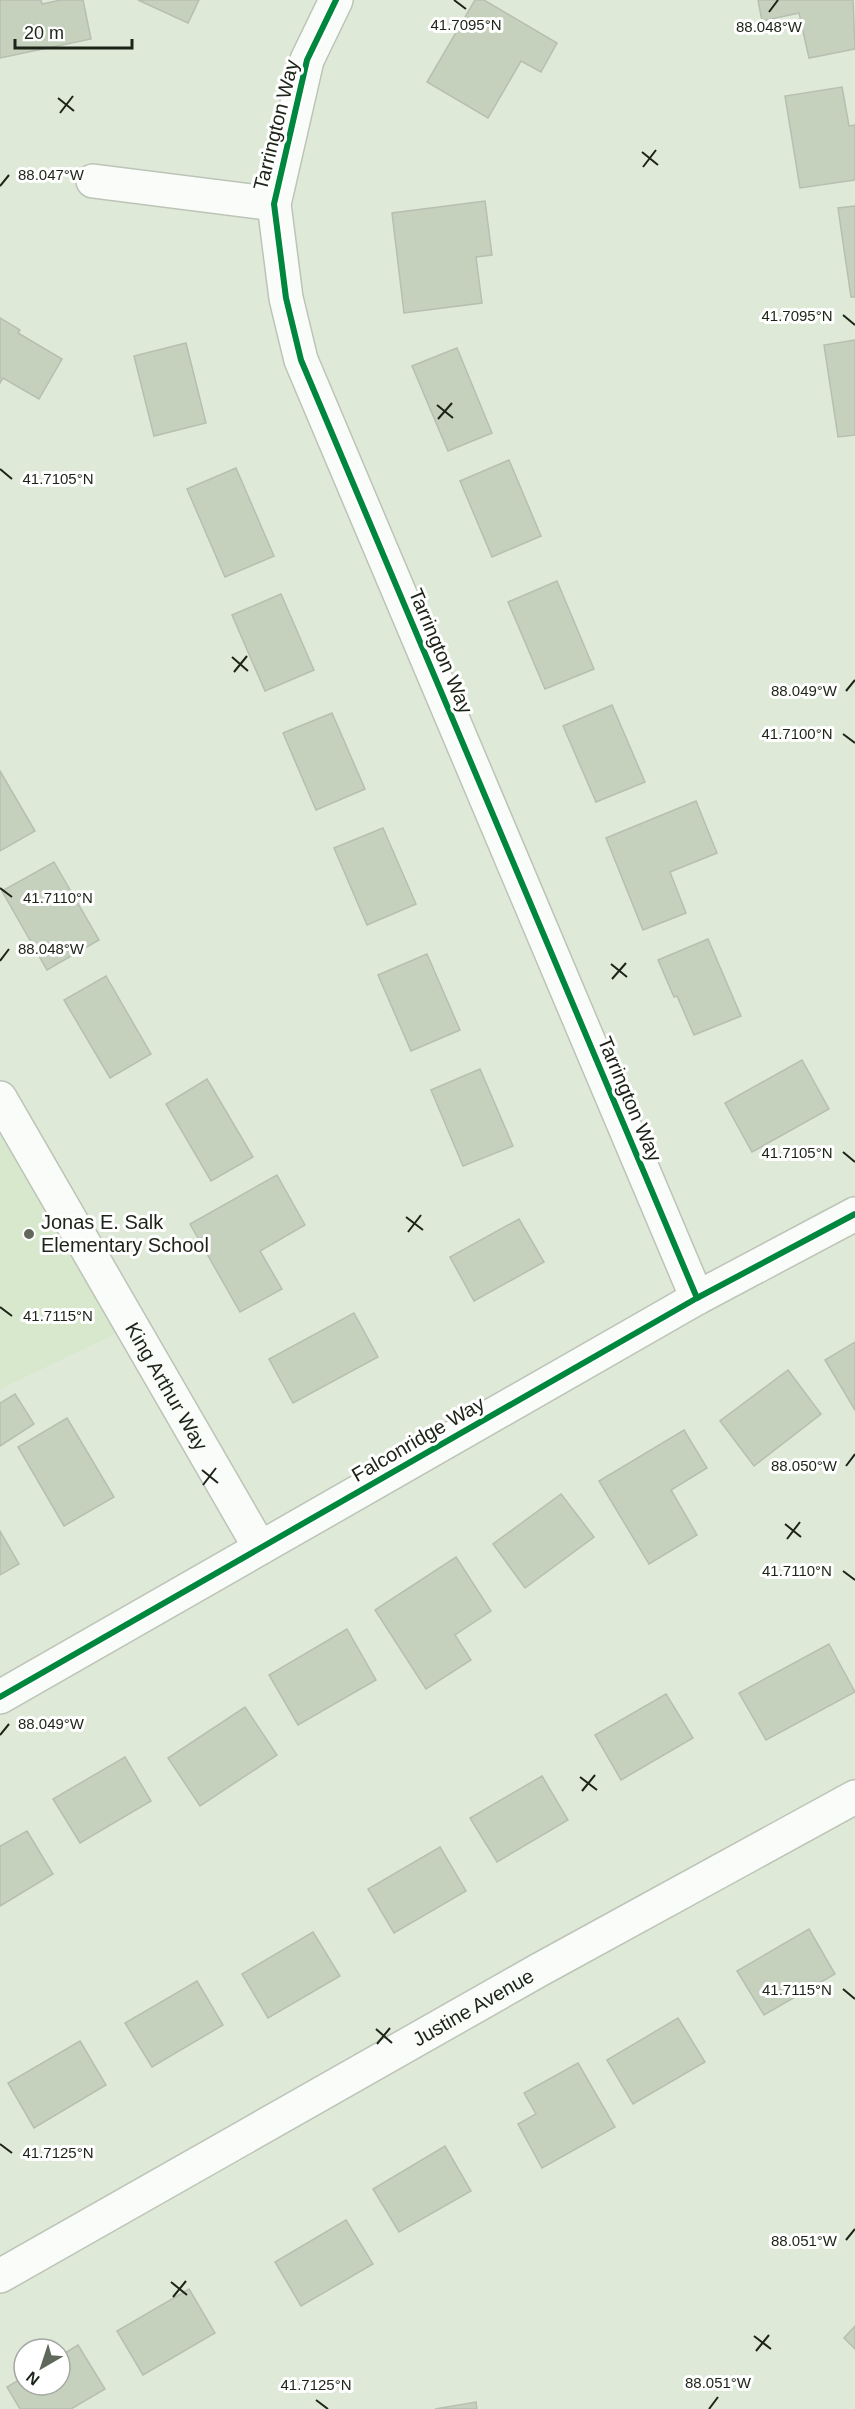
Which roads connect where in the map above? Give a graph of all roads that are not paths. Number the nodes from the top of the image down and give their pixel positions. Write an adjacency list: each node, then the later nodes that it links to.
1 (336, 0): 3 (street, Tarrington Way)
2 (93, 182): 3 (street)
3 (274, 204): 6 (street, Tarrington Way)
4 (2, 1107): 7 (street, King Arthur Way)
5 (855, 1214): 6 (street, Falconridge Way)
6 (697, 1298): 7 (street, Falconridge Way)
7 (261, 1548): 8 (street, Falconridge Way)
8 (0, 1697)
9 (855, 1797): 10 (street, Justine Avenue)
10 (0, 2276)

